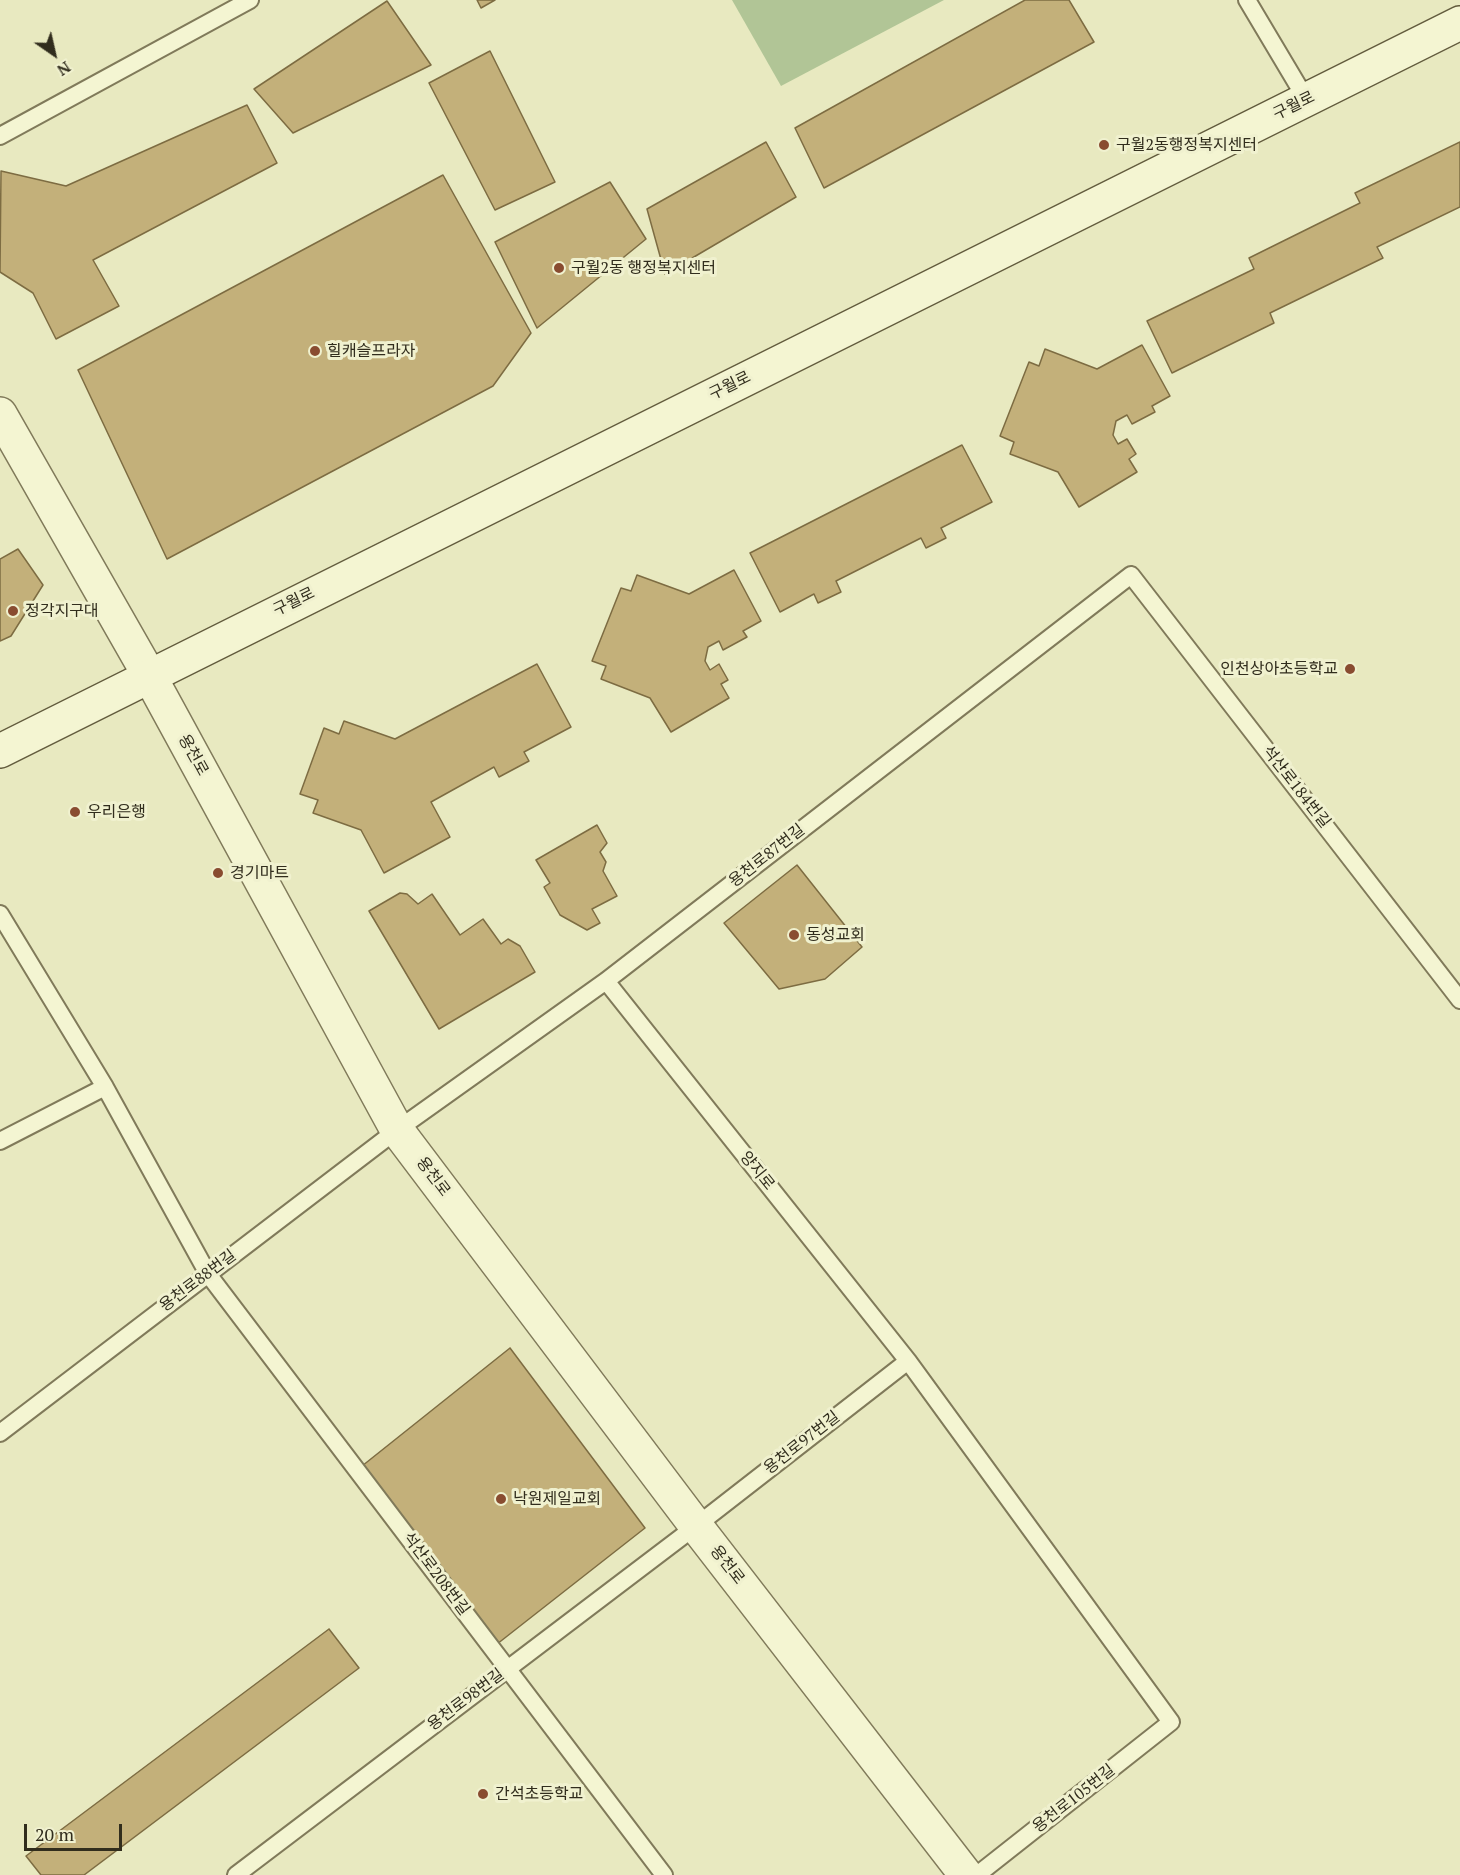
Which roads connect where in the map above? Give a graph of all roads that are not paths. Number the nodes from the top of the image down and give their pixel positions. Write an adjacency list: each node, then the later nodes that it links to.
1 (250, 0): 5 (lane)
2 (1247, 0): 4 (lane)
3 (1460, 23): 4 (street, 구월로)
4 (1306, 99): 8 (street, 구월로)
5 (0, 136)
6 (0, 414): 8 (street, 용천로)
7 (1131, 575): 11 (lane, 용천로87번길); 12 (lane, 석산로184번길)
8 (149, 675): 9 (street, 구월로); 14 (street, 용천로)
9 (0, 751)
10 (0, 914): 13 (lane, 석산로208번길)
11 (606, 981): 14 (lane, 용천로87번길); 17 (lane, 양지로)
12 (1460, 1000)
13 (105, 1087): 15 (lane); 16 (lane, 석산로208번길)
14 (398, 1130): 16 (lane, 용천로88번길); 19 (street, 용천로)
15 (0, 1141)
16 (208, 1274): 18 (lane, 용천로88번길); 20 (lane, 석산로208번길)
17 (908, 1361): 19 (lane, 용천로97번길); 21 (lane, 양지로)
18 (0, 1433)
19 (696, 1526): 20 (lane, 용천로98번길); 24 (street, 용천로)
20 (508, 1669): 22 (lane, 용천로98번길); 23 (lane, 석산로208번길)
21 (1171, 1722): 25 (lane, 용천로105번길)
22 (236, 1875)
23 (664, 1875)
24 (966, 1875)
25 (977, 1875)

